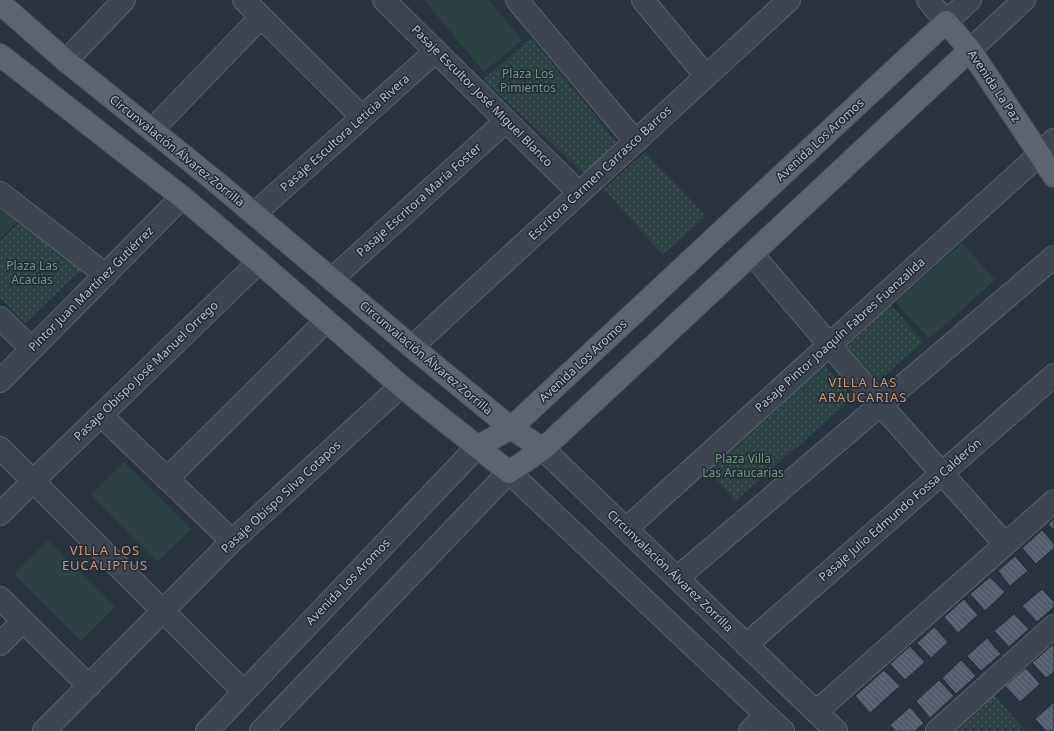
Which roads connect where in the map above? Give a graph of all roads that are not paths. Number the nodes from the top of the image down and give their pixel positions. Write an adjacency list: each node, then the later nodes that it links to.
1 (124, 0): 16 (street)
2 (244, 0): 11 (street)
3 (384, 0): 14 (street, Pasaje Escultor José Miguel Blanco)
4 (518, 0): 21 (street)
5 (643, 0): 17 (street)
6 (928, 0): 12 (street, Avenida La Paz)
7 (970, 0): 12 (street, Avenida Los Aromos)
8 (1024, 0): 13 (street)
9 (0, 3): 16 (main road, Circunvalación Álvarez Zorrilla)
10 (779, 3): 17 (street, Escritora Carmen Carrasco Barros)
11 (261, 17): 18 (street); 20 (street)
12 (946, 22): 13 (main road, Avenida La Paz); 43 (main road, Avenida Los Aromos)
13 (970, 50): 22 (main road, Avenida La Paz); 28 (main road)
14 (436, 51): 18 (street, Pasaje Escultora Leticia Rivera); 19 (street, Pasaje Escultor José Miguel Blanco)
15 (0, 55): 26 (main road)
16 (66, 61): 20 (main road, Circunvalación Álvarez Zorrilla)
17 (706, 76): 21 (street, Escritora Carmen Carrasco Barros)
18 (362, 117): 27 (street, Pasaje Escultora Leticia Rivera)
19 (506, 121): 25 (street, Pasaje Escultor José Miguel Blanco); 32 (street, Pasaje Escritora María Foster)
20 (152, 130): 27 (main road, Circunvalación Álvarez Zorrilla)
21 (635, 141): 25 (street, Escritora Carmen Carrasco Barros)
22 (1047, 147): 23 (main road, Avenida La Paz); 35 (street, Pasaje Pintor Joaquín Fabres Fuenzalida)
23 (1054, 176)
24 (0, 193): 31 (street)
25 (579, 193): 36 (street, Escritora Carmen Carrasco Barros)
26 (182, 197): 30 (main road); 31 (street, Pintor Juan Martínez Gutiérrez)
27 (254, 214): 32 (main road, Circunvalación Álvarez Zorrilla)
28 (752, 254): 35 (street); 46 (main road)
29 (1054, 257): 41 (street)
30 (259, 262): 34 (main road); 42 (street, Pasaje Obispo José Manuel Orrego)
31 (106, 275): 37 (street, Pintor Juan Martínez Gutiérrez)
32 (332, 279): 36 (main road, Circunvalación Álvarez Zorrilla)
33 (0, 318): 37 (street)
34 (326, 321): 40 (main road); 49 (street)
35 (829, 345): 41 (street); 53 (street, Pasaje Pintor Joaquín Fabres Fuenzalida)
36 (412, 347): 43 (main road, Circunvalación Álvarez Zorrilla)
37 (32, 349): 39 (street, Pintor Juan Martínez Gutiérrez)
38 (1054, 375): 48 (street, Pasaje Julio Edmundo Fossa Calderón)
39 (0, 381)
40 (401, 386): 44 (main road); 54 (street, Pasaje Obispo Silva Cotapos)
41 (880, 404): 48 (street); 56 (street)
42 (100, 415): 49 (street); 50 (street, Pasaje Obispo José Manuel Orrego)
43 (511, 428): 44 (main road, Avenida Los Aromos); 46 (main road, Circunvalación Álvarez Zorrilla)
44 (477, 447): 47 (main road); 64 (street, Avenida Los Aromos)
45 (0, 448): 50 (street)
46 (543, 450): 47 (main road); 53 (street, Circunvalación Álvarez Zorrilla)
47 (509, 472): 66 (street); 69 (street)
48 (943, 473): 55 (street); 62 (street, Pasaje Julio Edmundo Fossa Calderón)
49 (167, 479): 54 (street)
50 (33, 481): 52 (street, Pasaje Obispo José Manuel Orrego); 58 (street)
51 (1054, 501): 55 (street)
52 (0, 514)
53 (626, 529): 56 (street, Circunvalación Álvarez Zorrilla)
54 (232, 541): 58 (street, Pasaje Obispo Silva Cotapos)
55 (1006, 544): 65 (street)
56 (677, 578): 62 (street, Circunvalación Álvarez Zorrilla)
57 (0, 598): 59 (street)
58 (163, 611): 63 (street, Pasaje Obispo Silva Cotapos); 64 (street)
59 (23, 621): 61 (street); 63 (street)
60 (1054, 626): 73 (street)
61 (0, 644)
62 (746, 645): 65 (street, Circunvalación Álvarez Zorrilla)
63 (89, 686): 67 (street, Pasaje Obispo Silva Cotapos)
64 (244, 692): 68 (street, Avenida Los Aromos)
65 (816, 712): 72 (street, Circunvalación Álvarez Zorrilla)
66 (766, 715): 70 (street); 71 (street)
67 (44, 731)
68 (207, 731)
69 (261, 731)
70 (750, 731)
71 (783, 731)
72 (836, 731)
73 (937, 731)

